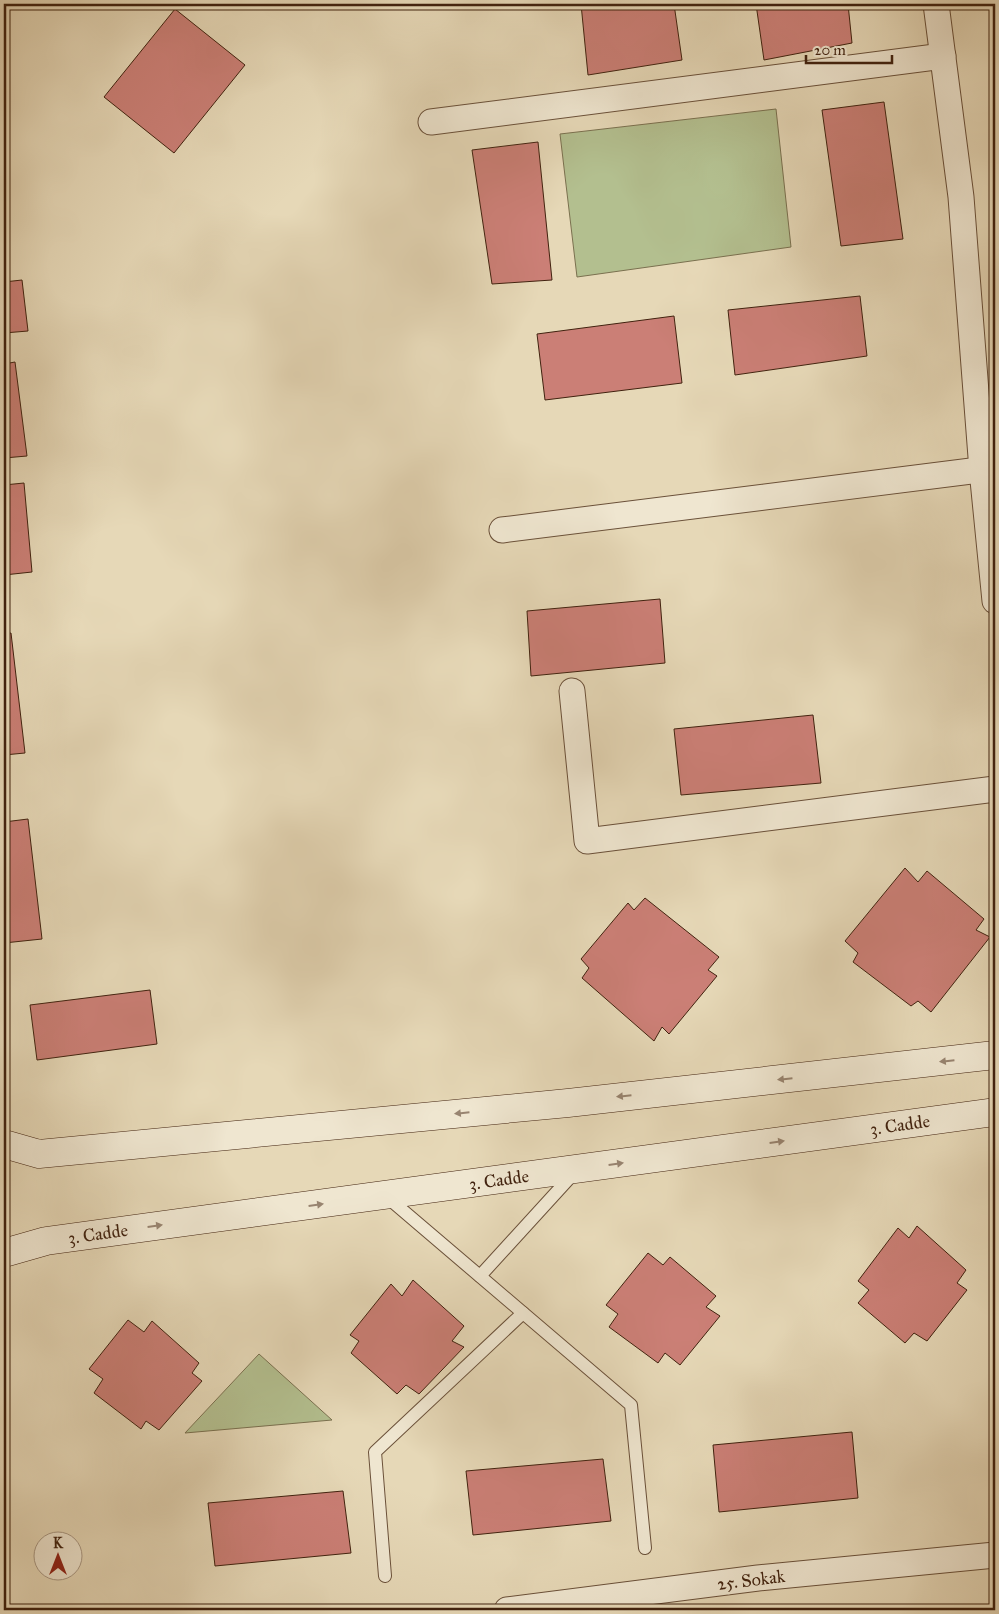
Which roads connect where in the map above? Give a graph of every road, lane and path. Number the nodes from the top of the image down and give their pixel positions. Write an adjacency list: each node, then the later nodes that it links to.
1 (936, 4): 2 (street)
2 (943, 56): 3 (street); 4 (street)
3 (430, 122)
4 (989, 469): 5 (street); 6 (street)
5 (502, 530)
6 (995, 601)
7 (572, 691): 8 (street)
8 (995, 789)
9 (995, 1055): 11 (main road, one-way to 11)
10 (995, 1112): 12 (main road, 3. Cadde, one-way to 10)
11 (4, 1144)
12 (578, 1169): 13 (main road, 3. Cadde); 15 (lane)
13 (385, 1195): 14 (main road, 3. Cadde, one-way to 13); 15 (lane)
14 (4, 1253)
15 (480, 1276): 16 (lane)
16 (523, 1313): 17 (lane); 19 (lane)
17 (645, 1548)
18 (995, 1555): 20 (street, 25. Sokak)
19 (385, 1576)
20 (507, 1610)

